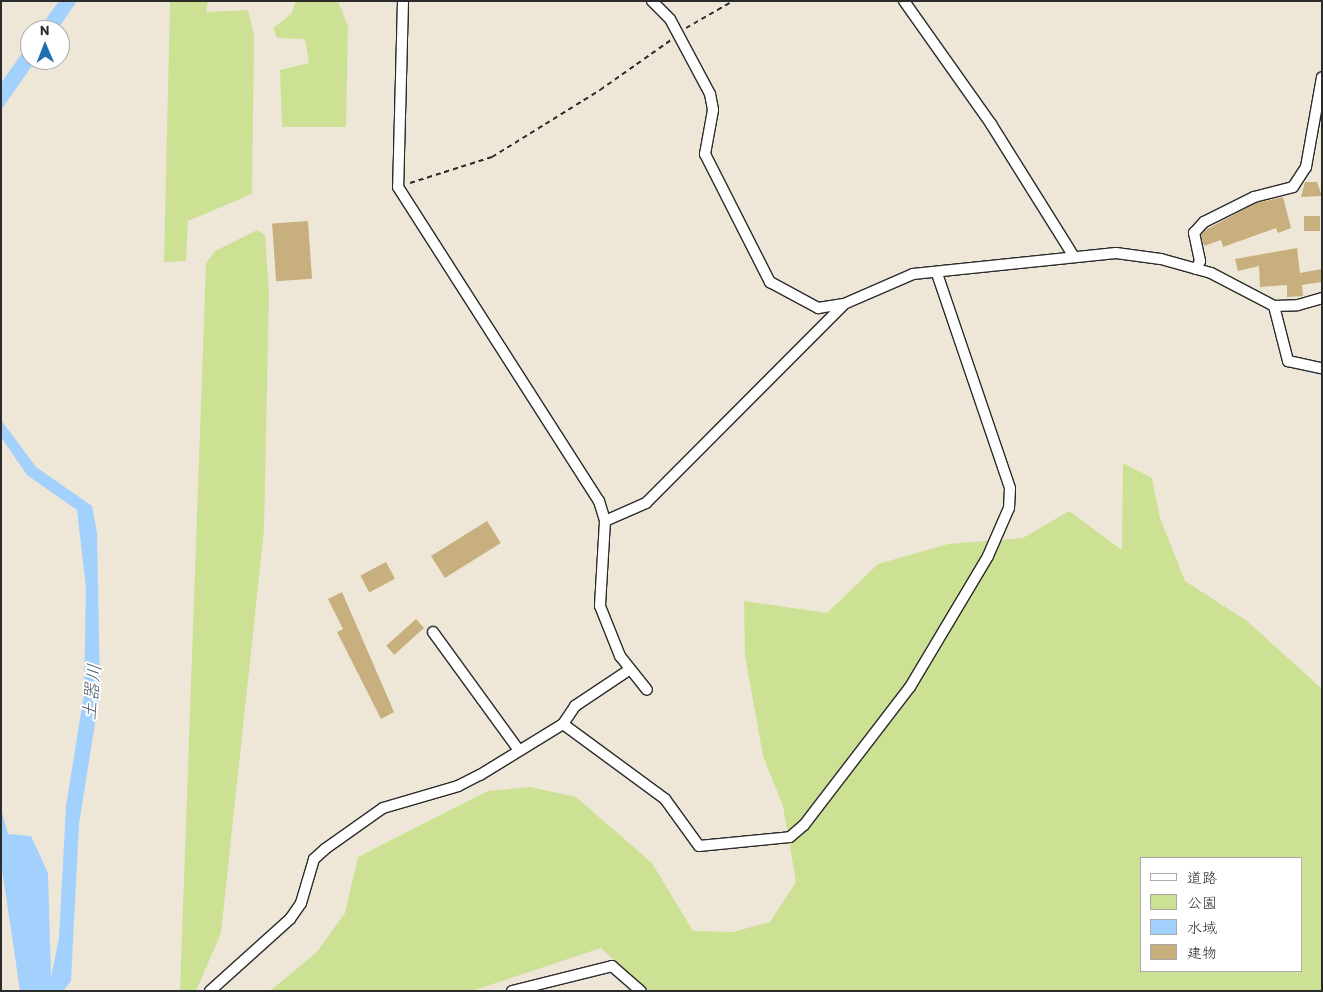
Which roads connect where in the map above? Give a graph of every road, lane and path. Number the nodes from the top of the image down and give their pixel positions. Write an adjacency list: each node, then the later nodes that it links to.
1 (403, 1): 8 (street)
2 (652, 1): 13 (street)
3 (733, 1): 5 (path)
4 (904, 1): 9 (street)
5 (683, 31)
6 (677, 35): 8 (path)
7 (1322, 77): 10 (street)
8 (398, 187): 16 (street)
9 (1073, 255): 10 (street); 11 (street)
10 (1196, 269): 14 (street)
11 (937, 273): 13 (street); 20 (street)
12 (1322, 298): 14 (street)
13 (844, 304): 16 (street)
14 (1278, 306): 15 (street)
15 (1322, 368)
16 (605, 521): 18 (street)
17 (433, 632): 21 (street)
18 (628, 670): 19 (street); 20 (street)
19 (647, 690)
20 (563, 724): 21 (street)
21 (518, 749): 22 (street)
22 (210, 991)
23 (512, 991): 24 (street)
24 (641, 991)

